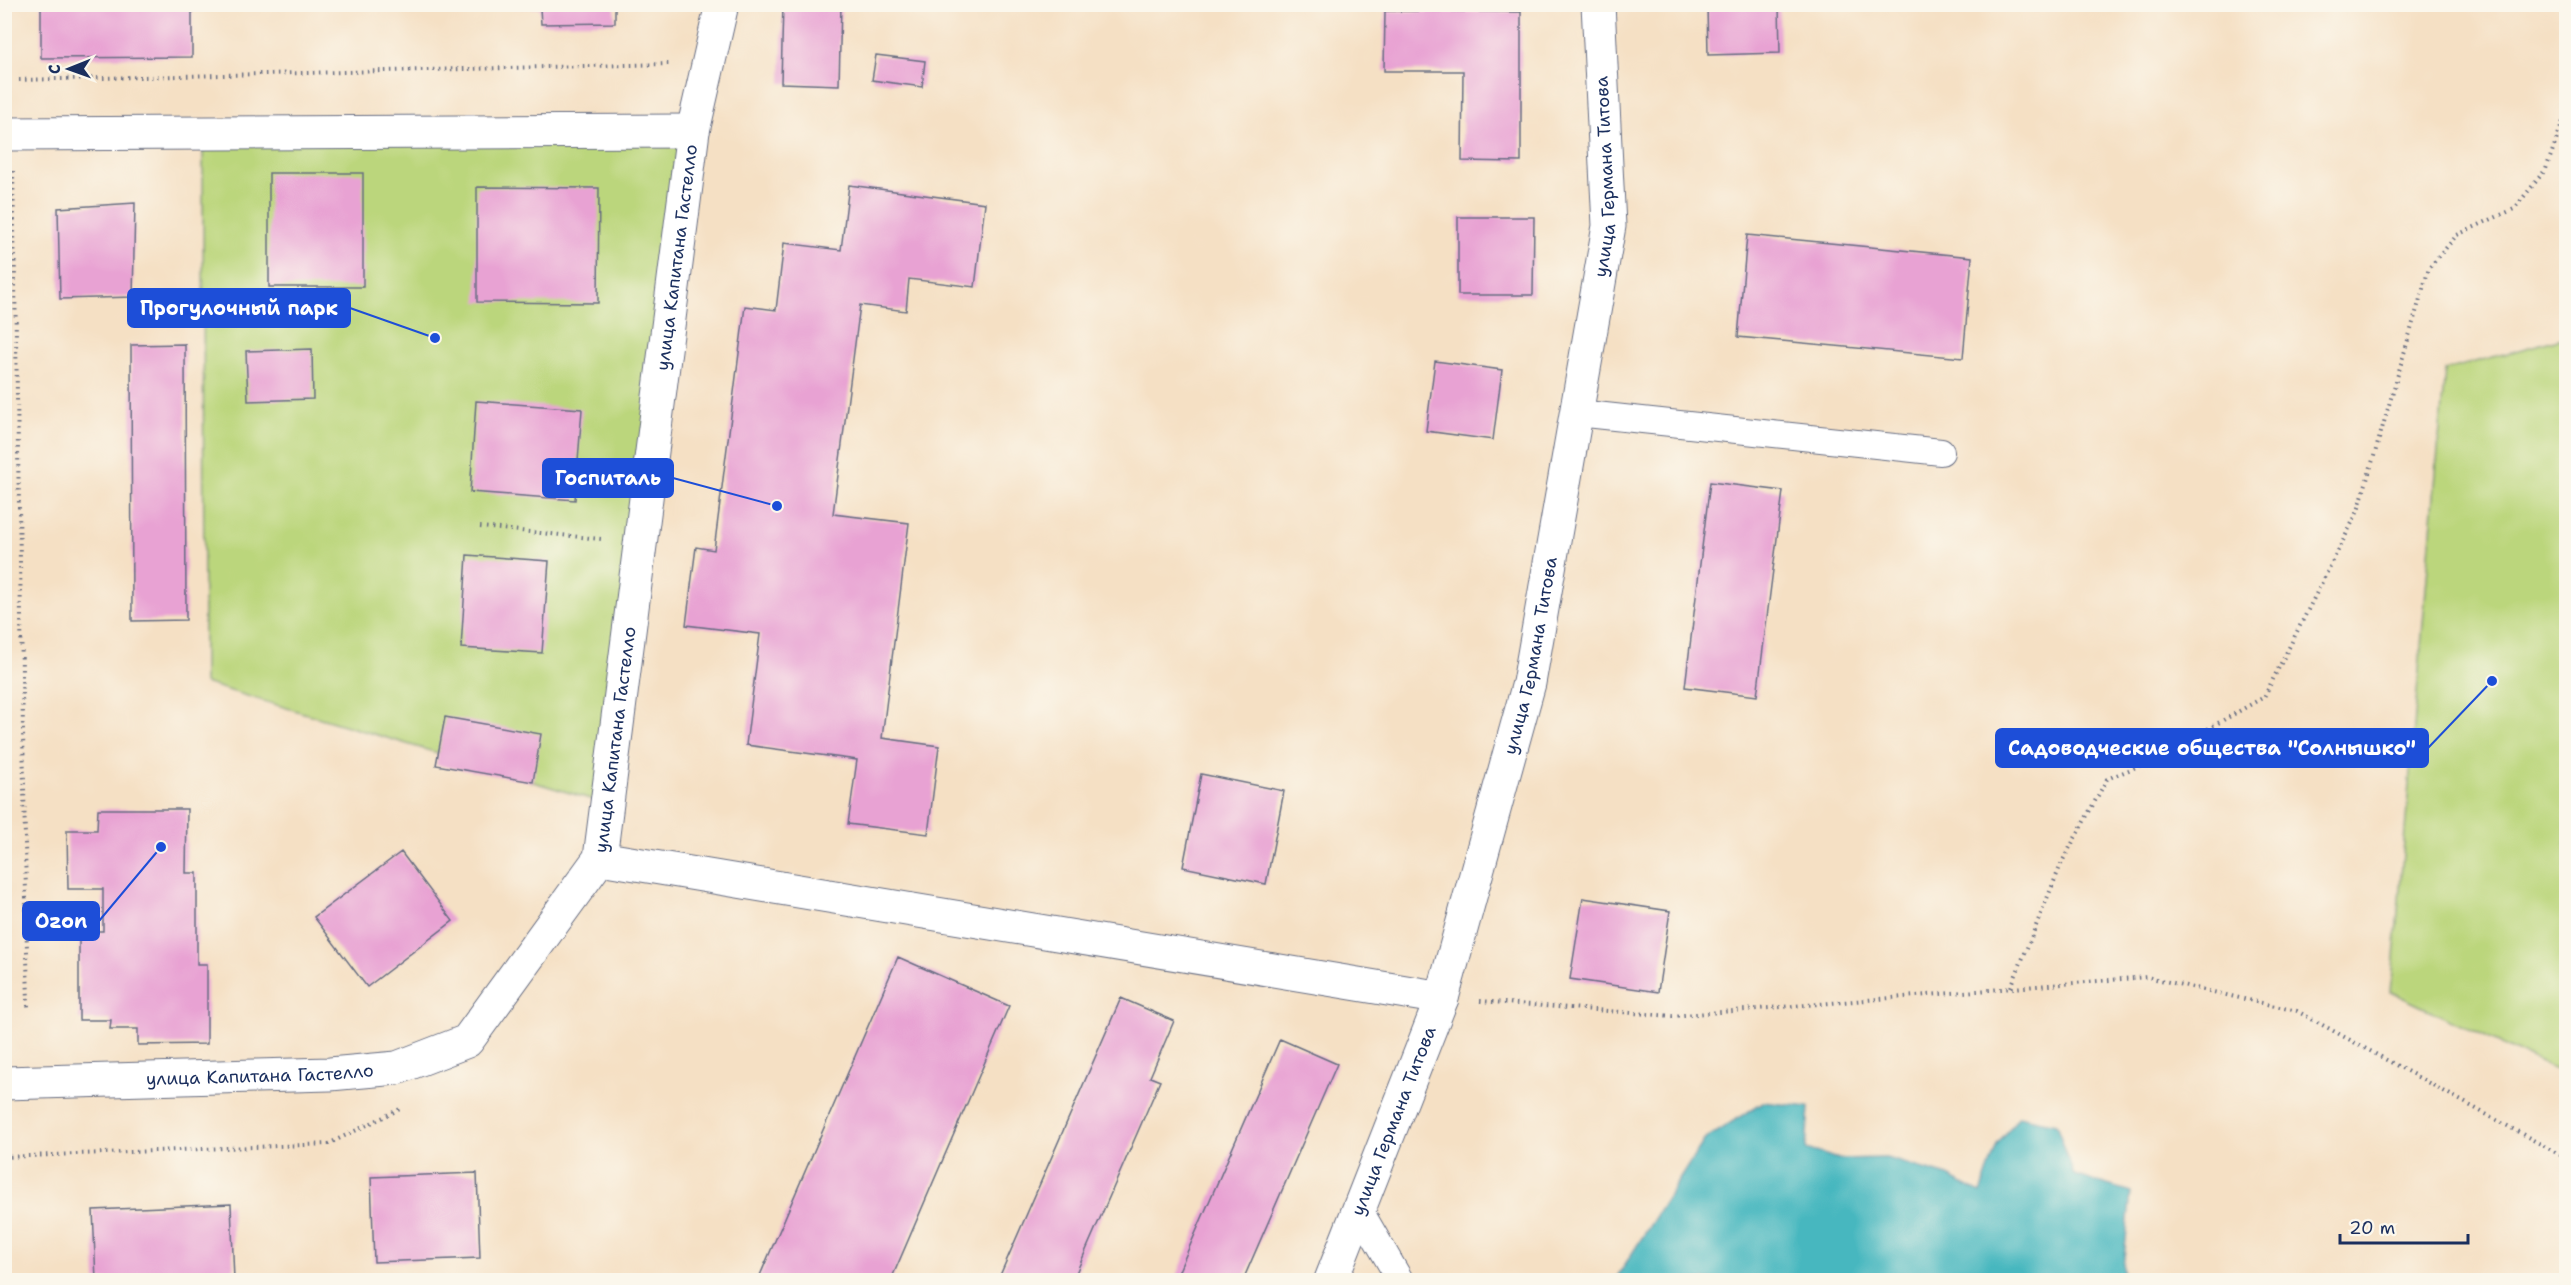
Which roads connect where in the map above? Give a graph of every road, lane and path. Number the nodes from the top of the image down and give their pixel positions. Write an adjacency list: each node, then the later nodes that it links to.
1 (722, 4): 3 (street, улица Капитана Гастелло)
2 (1598, 4): 8 (street, улица Германа Титова)
3 (708, 63): 4 (path); 6 (street, улица Капитана Гастелло)
4 (19, 80)
5 (2566, 113): 13 (path)
6 (693, 131): 7 (street); 11 (street, улица Капитана Гастелло)
7 (8, 134): 15 (path)
8 (1577, 413): 9 (lane); 14 (street, улица Германа Титова)
9 (1941, 452)
10 (480, 527): 11 (path)
11 (641, 543): 12 (street, улица Капитана Гастелло)
12 (600, 858): 14 (street); 16 (street, улица Капитана Гастелло)
13 (2011, 987): 14 (path); 17 (path)
14 (1442, 998): 18 (street, улица Германа Титова)
15 (28, 1008)
16 (4, 1083)
17 (2566, 1158)
18 (1359, 1209): 19 (street, улица Германа Титова); 20 (lane)
19 (1330, 1281)
20 (1400, 1281)

